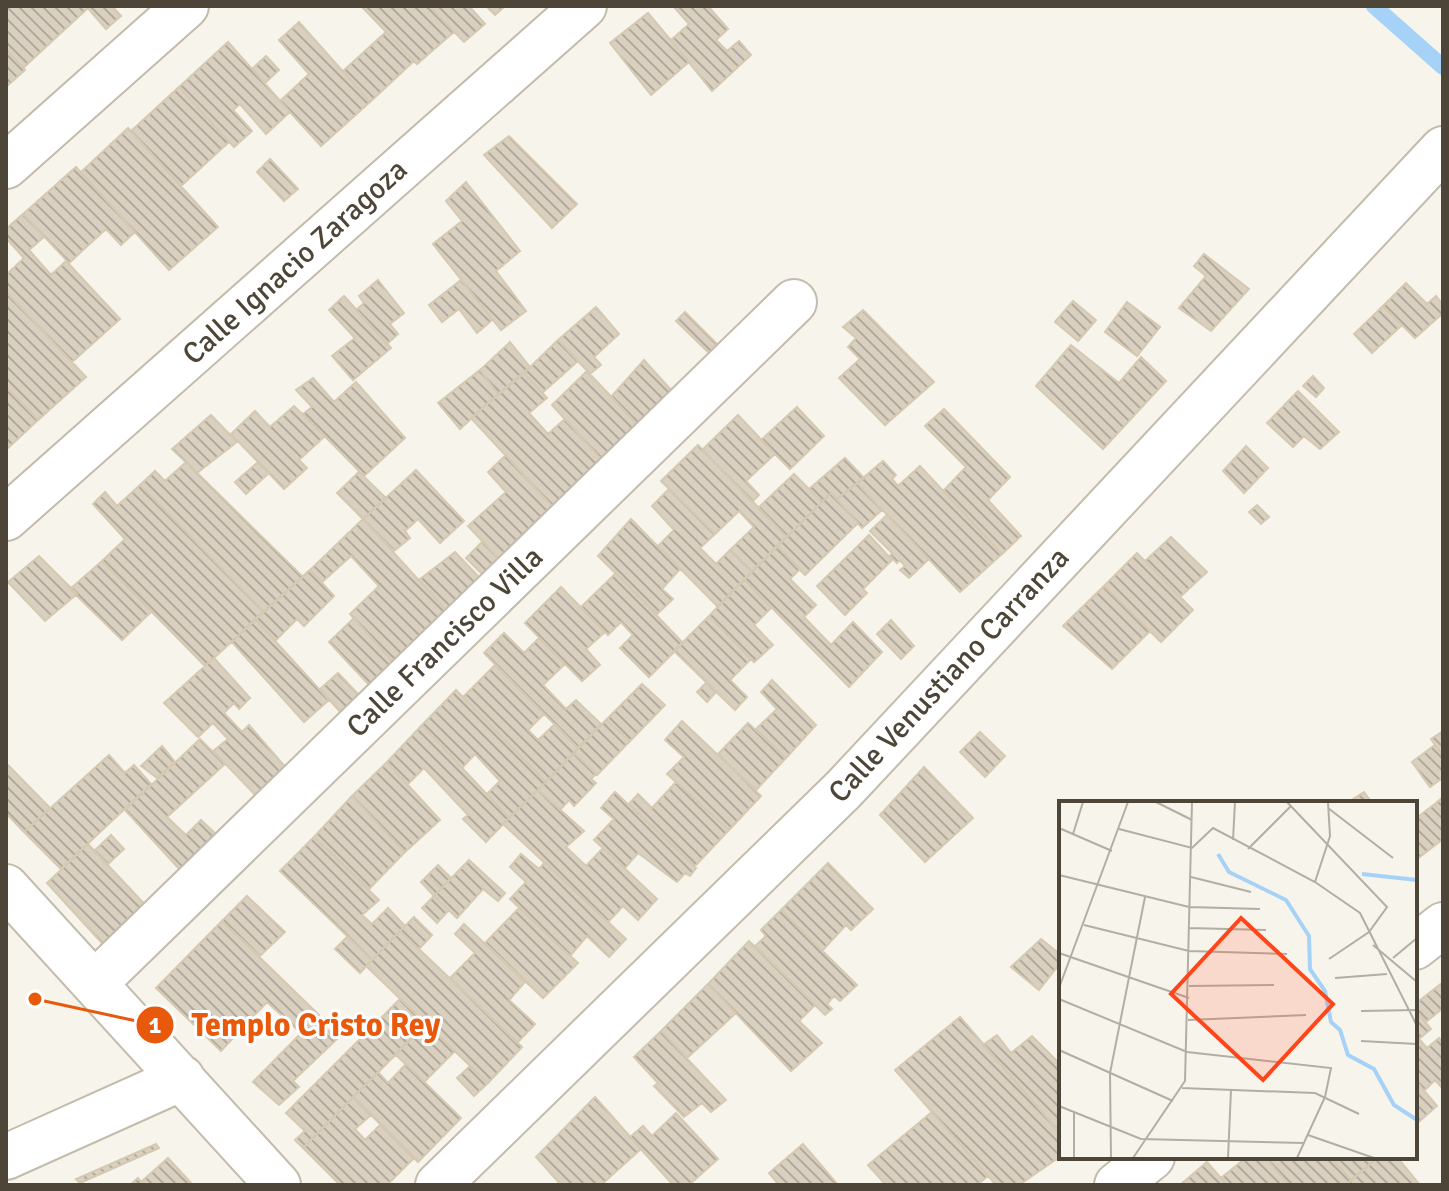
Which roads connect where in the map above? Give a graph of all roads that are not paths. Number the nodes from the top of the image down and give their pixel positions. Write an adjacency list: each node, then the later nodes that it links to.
1 (186, 6): 4 (street)
2 (584, 6): 6 (street, Calle Ignacio Zaragoza)
3 (1443, 149): 15 (street, Calle Venustiano Carranza)
4 (6, 166)
5 (794, 302): 10 (street, Calle Francisco Villa)
6 (6, 518)
7 (6, 887): 10 (street)
8 (1443, 925): 9 (street)
9 (1417, 945)
10 (96, 982): 11 (street)
11 (182, 1078): 12 (street); 14 (street)
12 (6, 1157)
13 (1150, 1159): 16 (street)
14 (278, 1185)
15 (438, 1185)
16 (1117, 1185)

